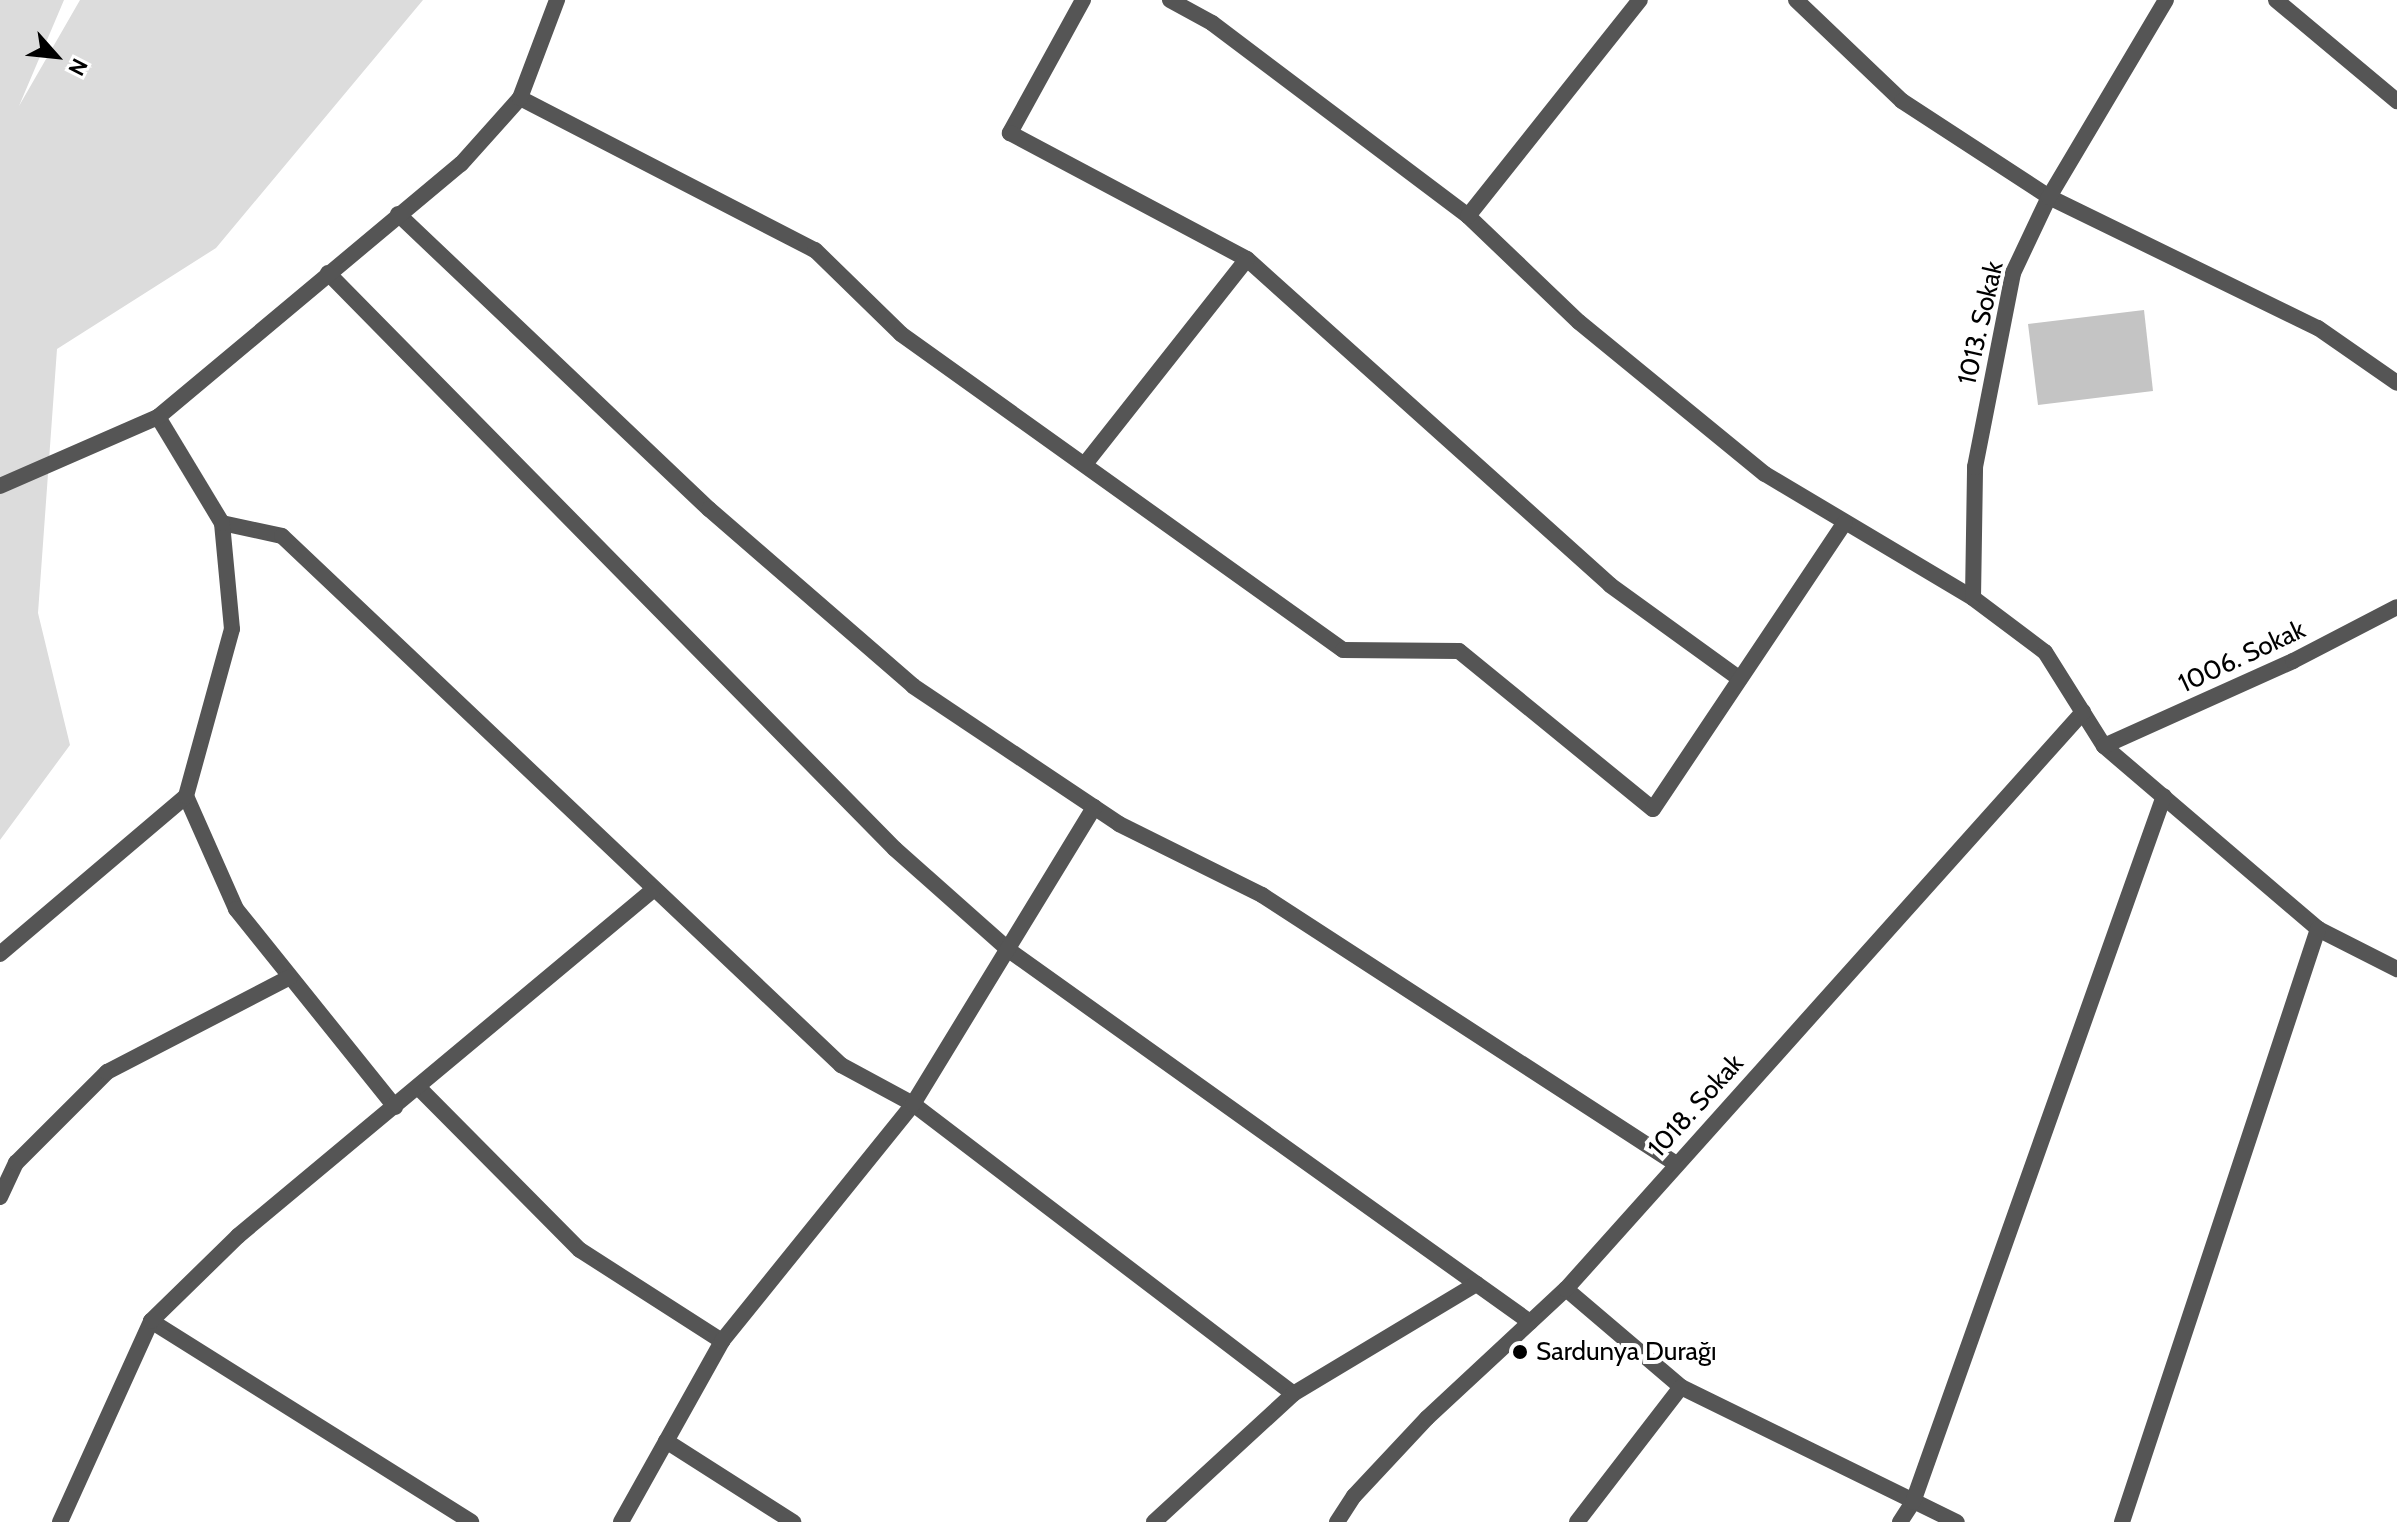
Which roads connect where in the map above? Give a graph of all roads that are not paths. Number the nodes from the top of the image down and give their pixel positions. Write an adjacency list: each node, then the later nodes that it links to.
1 (557, 0): 8 (street)
2 (1083, 0): 13 (street)
3 (1170, 0): 12 (street)
4 (1640, 0): 12 (street)
5 (1796, 0): 10 (street)
6 (2166, 0): 10 (street, 1013. Sokak)
7 (2276, 0): 9 (street)
8 (520, 98): 11 (street); 17 (street)
9 (2397, 101)
10 (2049, 197): 15 (street); 21 (street, 1013. Sokak)
11 (398, 214): 14 (street); 28 (street)
12 (1468, 216): 19 (street)
13 (1247, 259): 17 (street); 23 (street)
14 (328, 273): 16 (street); 31 (street)
15 (2397, 383)
16 (158, 417): 18 (street); 20 (street)
17 (1085, 464): 23 (street)
18 (0, 486)
19 (1845, 522): 21 (street); 23 (street)
20 (222, 523): 26 (street); 29 (street)
21 (1973, 598): 24 (street)
22 (2397, 607): 25 (street, 1006. Sokak)
23 (1740, 679)
24 (2083, 712): 25 (street); 38 (street, 1018. Sokak)
25 (2104, 746): 27 (street)
26 (186, 796): 32 (street); 34 (street)
27 (2164, 796): 30 (street); 48 (street)
28 (1094, 807): 31 (street); 38 (street)
29 (653, 890): 35 (street); 36 (street)
30 (2318, 929): 33 (street); 58 (street)
31 (1010, 951): 36 (street); 40 (street)
32 (0, 954)
33 (2397, 969)
34 (290, 977): 37 (street); 39 (street)
35 (419, 1088): 37 (street); 44 (street)
36 (913, 1104): 44 (street); 46 (street)
37 (395, 1107): 42 (street)
38 (1676, 1164): 41 (street, 1018. Sokak)
39 (0, 1197)
40 (1476, 1284): 43 (street); 46 (street)
41 (1566, 1289): 43 (street, 1018. Sokak); 45 (street)
42 (151, 1321): 49 (street); 50 (street)
43 (1530, 1322): 54 (street, 1018. Sokak)
44 (722, 1341): 47 (street)
45 (1681, 1387): 48 (street); 55 (street)
46 (1293, 1394): 53 (street)
47 (666, 1441): 51 (street); 52 (street)
48 (1913, 1502): 56 (street); 57 (street)
49 (60, 1522)
50 (471, 1522)
51 (621, 1522)
52 (793, 1522)
53 (1154, 1522)
54 (1337, 1522)
55 (1577, 1522)
56 (1900, 1522)
57 (1957, 1522)
58 (2122, 1522)

